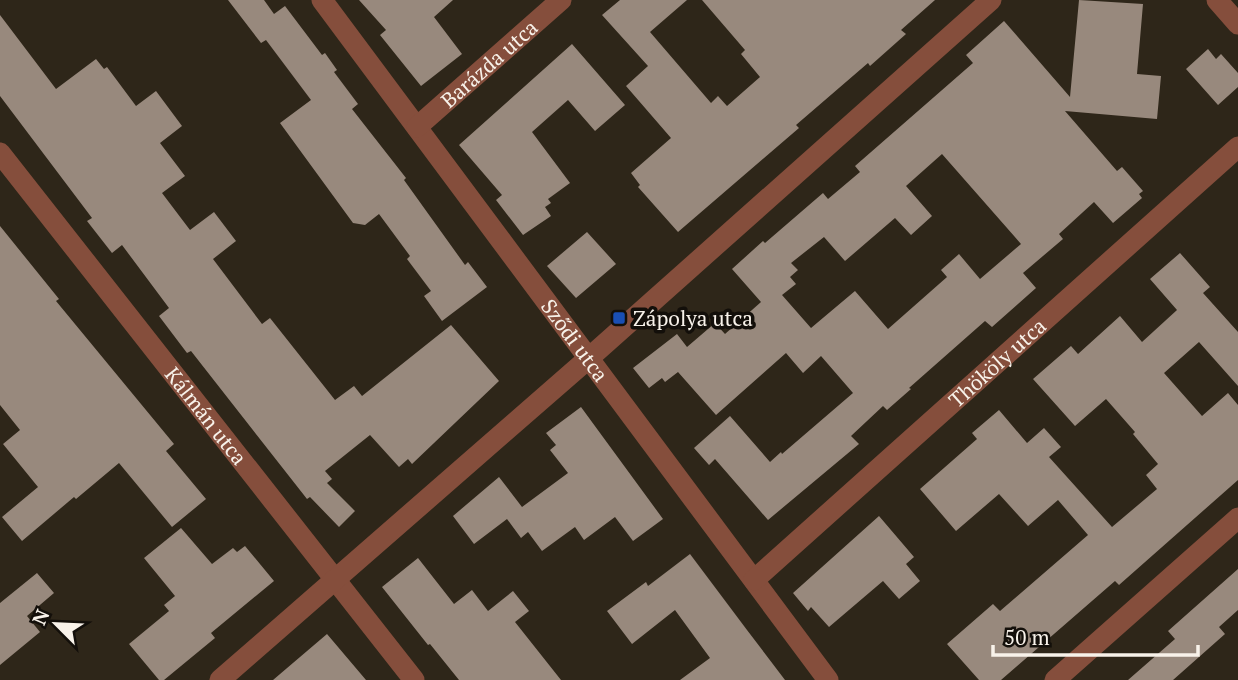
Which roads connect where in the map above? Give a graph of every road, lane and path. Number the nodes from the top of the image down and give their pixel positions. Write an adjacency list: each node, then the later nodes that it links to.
1 (322, 0): 6 (street, Sződi utca)
2 (561, 0): 6 (street, Barázda utca)
3 (991, 0): 9 (street)
4 (1217, 0): 5 (street)
5 (1238, 24)
6 (417, 127): 9 (street, Sződi utca)
7 (1238, 147): 12 (street, Thököly utca)
8 (0, 153): 11 (street, Kálmán utca)
9 (589, 358): 11 (street); 12 (street, Sződi utca)
10 (1238, 518): 16 (street)
11 (336, 580): 13 (street); 14 (street, Kálmán utca)
12 (754, 580): 15 (street, Sződi utca)
13 (220, 680)
14 (414, 680)
15 (828, 680)
16 (1055, 680)

